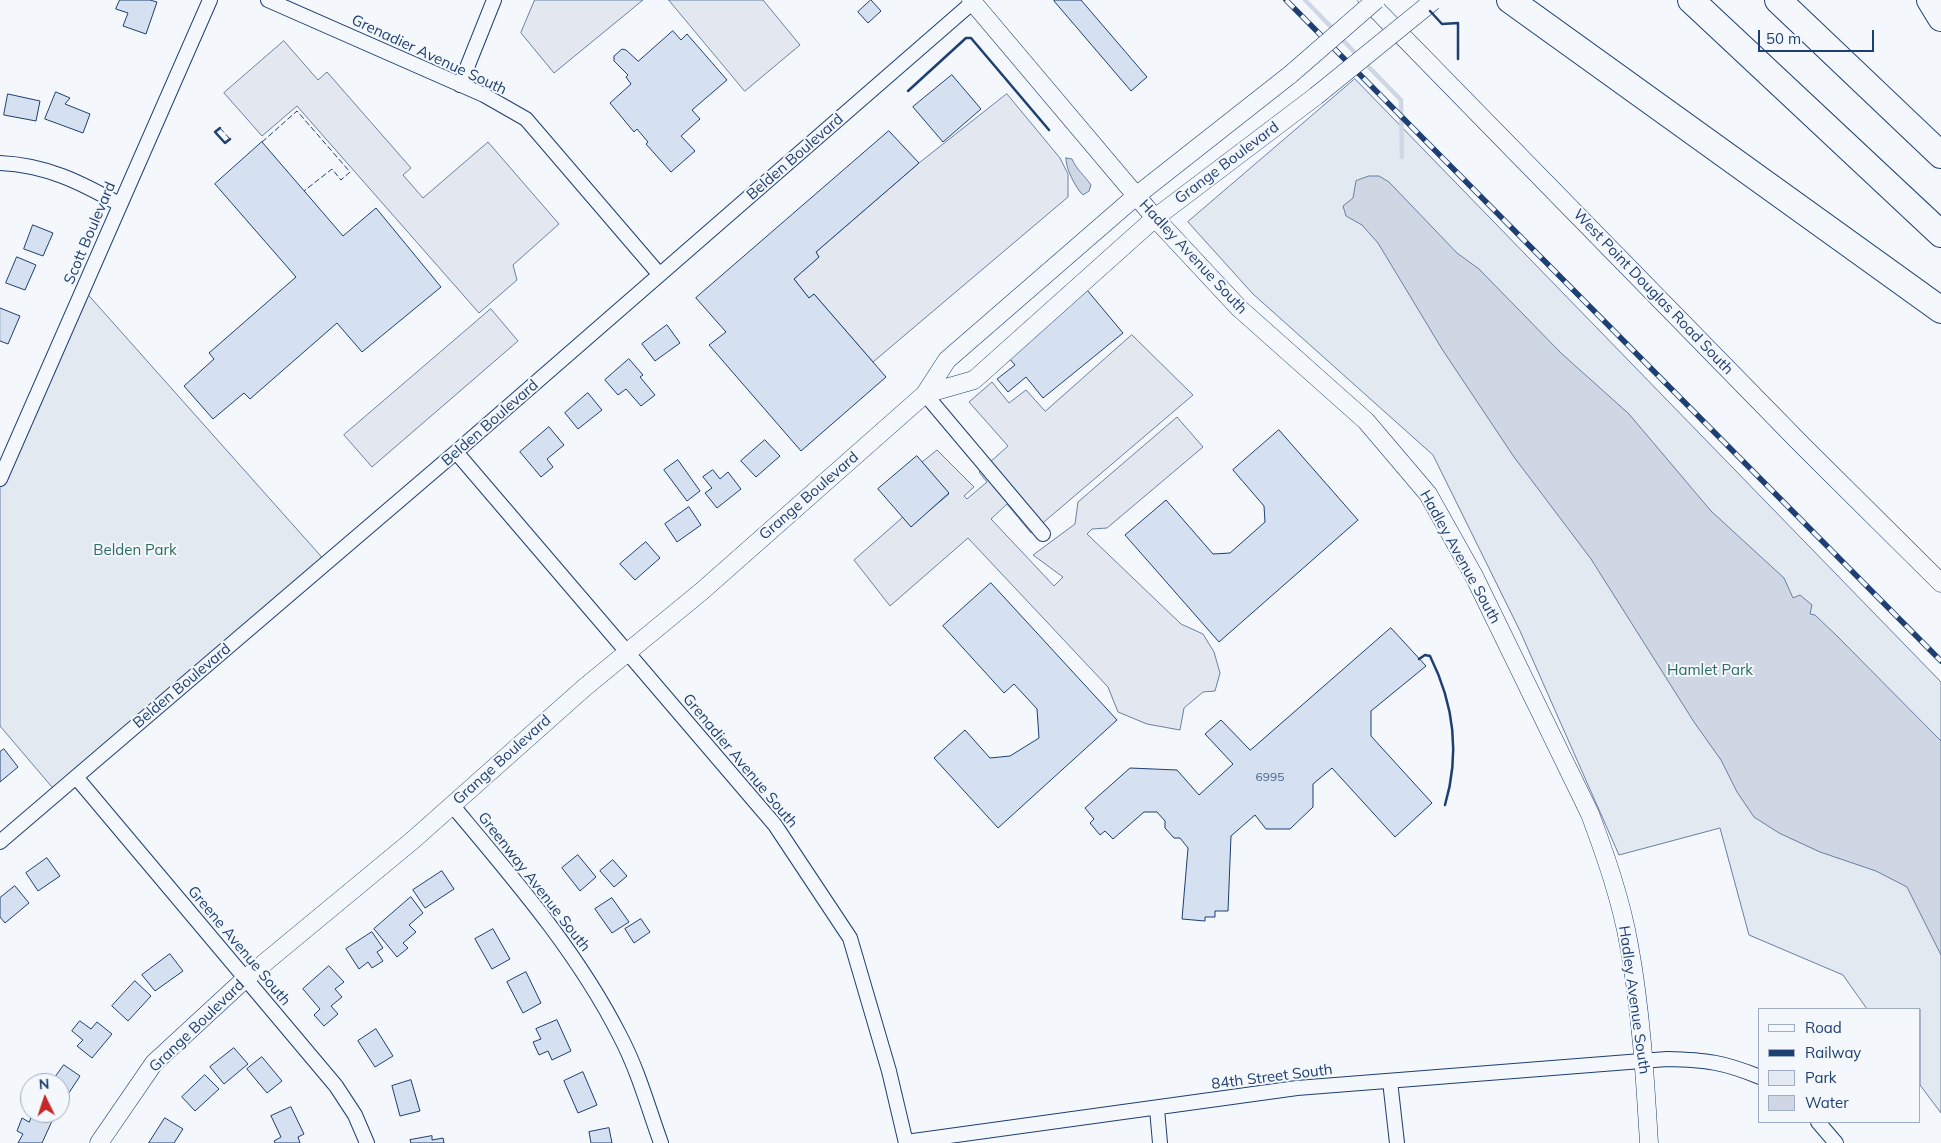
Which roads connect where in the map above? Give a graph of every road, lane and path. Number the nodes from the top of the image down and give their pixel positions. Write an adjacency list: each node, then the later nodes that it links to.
1 (210, 0): 17 (street, Scott Boulevard)
2 (268, 0): 13 (street, Grenadier Avenue South)
3 (494, 0): 13 (street)
4 (1367, 0): 26 (street, West Point Douglas Road South)
5 (1376, 0): 16 (street, Grange Boulevard, bridge)
6 (1510, 0): 21 (highway)
7 (1690, 0): 19 (highway)
8 (1778, 0): 14 (highway)
9 (1930, 0): 12 (highway)
10 (974, 1): 16 (street, Hadley Avenue South); 20 (street, Belden Boulevard)
11 (1434, 1): 18 (street, Grange Boulevard, bridge)
12 (1941, 18)
13 (460, 85): 20 (street, Grenadier Avenue South)
14 (1941, 155)
15 (0, 163): 17 (street)
16 (1136, 196): 18 (street, Hadley Avenue South); 22 (street, Grange Boulevard)
17 (119, 204): 24 (street, Scott Boulevard)
18 (1155, 218): 22 (street, Grange Boulevard); 32 (street, Hadley Avenue South)
19 (1941, 234)
20 (659, 274): 23 (street, Belden Boulevard)
21 (1941, 310)
22 (925, 394): 25 (street); 27 (street, Grange Boulevard)
23 (456, 452): 27 (street, Grenadier Avenue South); 28 (street, Belden Boulevard)
24 (0, 479)
25 (1043, 534)
26 (1941, 583)
27 (628, 652): 29 (street, Grange Boulevard); 40 (street, Grenadier Avenue South)
28 (76, 777): 30 (street, Belden Boulevard); 31 (street, Greene Avenue South)
29 (452, 805): 31 (street, Grange Boulevard); 39 (street, Greenway Avenue South)
30 (0, 842)
31 (245, 979): 37 (street, Grange Boulevard); 38 (street, Greene Avenue South)
32 (1644, 1061): 33 (street, 84th Street South); 34 (street, 84th Street South); 43 (street, Hadley Avenue South)
33 (1758, 1076)
34 (1390, 1081): 35 (street, 84th Street South); 42 (street)
35 (1157, 1109): 40 (street, 84th Street South); 41 (street)
36 (1819, 1123): 44 (street)
37 (99, 1143)
38 (367, 1143)
39 (661, 1143)
40 (906, 1143)
41 (1160, 1143)
42 (1396, 1143)
43 (1649, 1143)
44 (1836, 1143)

